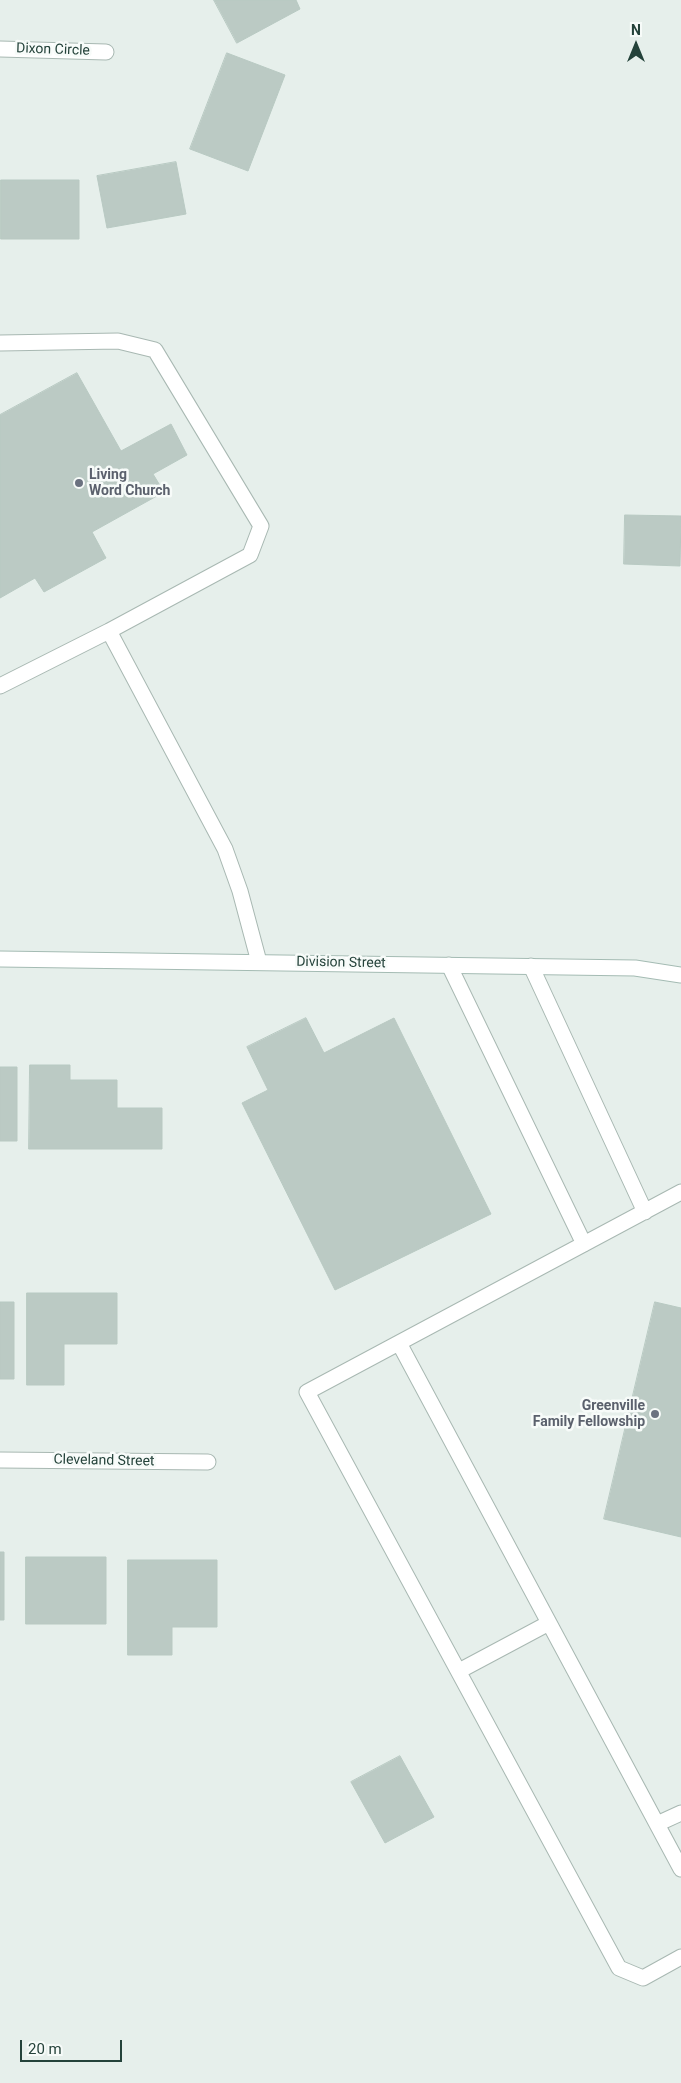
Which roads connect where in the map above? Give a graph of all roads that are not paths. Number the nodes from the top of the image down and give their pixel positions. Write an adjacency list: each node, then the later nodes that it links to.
1 (0, 49): 2 (street, Dixon Circle)
2 (106, 52)
3 (0, 343): 4 (street)
4 (108, 631): 5 (street); 7 (street)
5 (0, 686)
6 (0, 959): 7 (street, Division Street)
7 (259, 962): 8 (street, Division Street)
8 (449, 965): 9 (street, Division Street); 15 (street)
9 (531, 966): 10 (street, Division Street); 14 (street)
10 (635, 968): 11 (street); 12 (street, Division Street)
11 (681, 968)
12 (681, 975)
13 (681, 1192): 14 (street)
14 (645, 1212): 15 (street)
15 (584, 1244): 16 (street)
16 (399, 1343): 19 (street); 20 (street)
17 (0, 1460): 18 (street, Cleveland Street)
18 (208, 1462)
19 (549, 1623): 20 (street); 22 (street)
20 (459, 1671): 24 (street)
21 (681, 1813): 22 (street)
22 (657, 1824): 23 (street)
23 (681, 1869)
24 (681, 1957)

